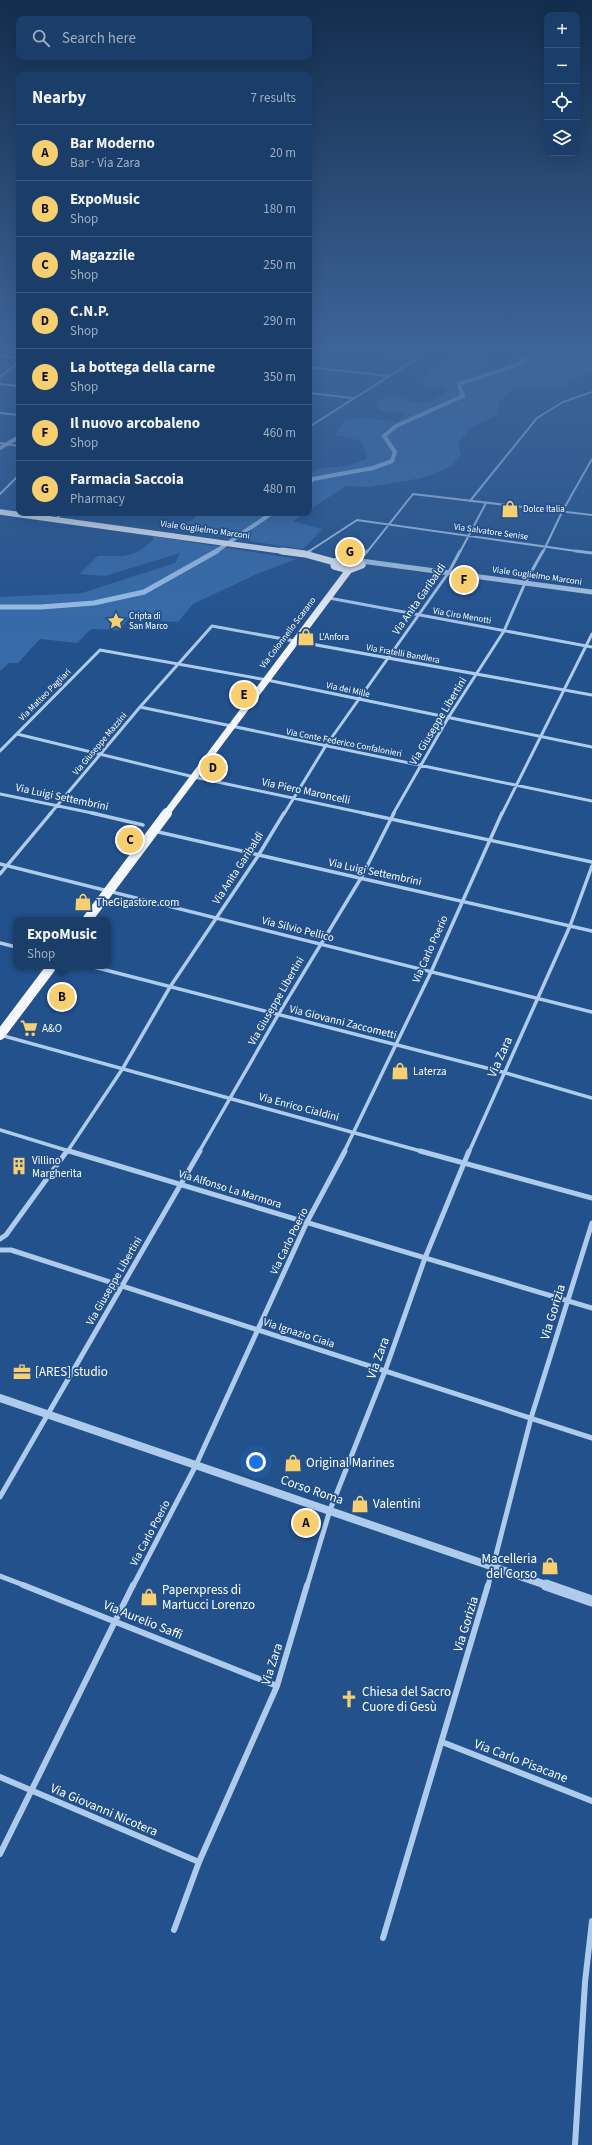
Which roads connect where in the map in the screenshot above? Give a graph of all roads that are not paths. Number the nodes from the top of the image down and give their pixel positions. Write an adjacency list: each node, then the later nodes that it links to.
1 (514, 447): 5 (street)
2 (592, 459): 8 (street, Via Giuseppe Libertini)
3 (16, 479): 4 (street)
4 (0, 494)
5 (470, 501): 6 (street); 14 (street)
6 (486, 503): 8 (street); 15 (street, Via Anita Garibaldi)
7 (0, 512): 9 (main road, Viale Guglielmo Marconi)
8 (562, 512): 10 (street); 16 (street, Via Giuseppe Libertini)
9 (16, 514)
10 (592, 515)
11 (32, 516): 13 (main road, Viale Guglielmo Marconi)
12 (59, 516): 13 (street)
13 (56, 519): 18 (main road, Viale Guglielmo Marconi)
14 (387, 525): 15 (street, Via Salvatore Senise); 18 (street, Via Salvatore Senise); 19 (street)
15 (468, 536): 16 (street, Via Salvatore Senise); 22 (street, Via Anita Garibaldi)
16 (546, 546): 17 (street, Via Salvatore Senise); 23 (street, Via Giuseppe Libertini)
17 (592, 552)
18 (305, 554): 20 (main road, Viale Guglielmo Marconi)
19 (359, 560): 20 (main road, Viale Guglielmo Marconi); 21 (main road); 22 (street, Viale Guglielmo Marconi)
20 (334, 562): 21 (main road, Viale Guglielmo Marconi)
21 (349, 570): 25 (main road, Via Colonnello Scarano)
22 (449, 572): 23 (street, Viale Guglielmo Marconi); 26 (street, Via Anita Garibaldi)
23 (525, 583): 24 (street, Viale Guglielmo Marconi); 28 (street, Via Giuseppe Libertini)
24 (592, 592)
25 (329, 598): 26 (street, Via Ciro Menotti); 30 (main road, Via Colonnello Scarano)
26 (419, 616): 28 (street, Via Ciro Menotti); 34 (street, Via Anita Garibaldi)
27 (212, 626): 30 (street, Via Fratelli Bandiera); 35 (street, Via Giuseppe Mazzini)
28 (504, 631): 31 (street, Via Ciro Menotti); 36 (street, Via Giuseppe Libertini)
29 (592, 634): 31 (street, Via Carlo Poerio)
30 (296, 642): 34 (street, Via Fratelli Bandiera); 37 (main road, Via Colonnello Scarano)
31 (586, 646): 32 (street, Via Ciro Menotti); 38 (street, Via Carlo Poerio)
32 (592, 647)
33 (100, 650): 35 (street, Via dei Mille); 44 (street, Via Matteo Pagliari)
34 (388, 658): 36 (street, Via Fratelli Bandiera); 40 (street, Via Anita Garibaldi)
35 (179, 664): 37 (street, Via dei Mille); 41 (street, Via Giuseppe Mazzini)
36 (477, 674): 38 (street, Via Fratelli Bandiera); 42 (street, Via Giuseppe Libertini)
37 (267, 680): 40 (street, Via dei Mille); 43 (main road, Via Colonnello Scarano)
38 (565, 690): 39 (street, Via Fratelli Bandiera); 45 (street, Via Carlo Poerio)
39 (592, 695)
40 (360, 699): 42 (street, Via dei Mille); 46 (street, Via Anita Garibaldi)
41 (140, 707): 43 (street, Via Conte Federico Confalonieri); 49 (street, Via Giuseppe Mazzini)
42 (448, 718): 45 (street, Via dei Mille); 50 (street, Via Giuseppe Libertini)
43 (232, 727): 46 (street, Via Conte Federico Confalonieri); 51 (main road, Via Colonnello Scarano)
44 (17, 734): 48 (street, Via Matteo Pagliari); 49 (street, Via Piero Maroncelli)
45 (539, 736): 47 (street, Via dei Mille); 52 (street, Via Carlo Poerio)
46 (325, 747): 50 (street, Via Conte Federico Confalonieri); 54 (street, Via Anita Garibaldi)
47 (592, 747)
48 (0, 751)
49 (102, 753): 51 (street, Via Piero Maroncelli); 56 (street, Via Giuseppe Mazzini)
50 (422, 766): 52 (street, Via Conte Federico Confalonieri); 57 (street, Via Giuseppe Libertini)
51 (194, 777): 54 (street, Via Piero Maroncelli); 59 (main road, Via Colonnello Scarano)
52 (515, 785): 55 (street, Via Conte Federico Confalonieri); 60 (street, Via Carlo Poerio)
53 (0, 794): 56 (street, Via Luigi Settembrini)
54 (294, 798): 57 (street, Via Piero Maroncelli); 61 (street, Via Anita Garibaldi)
55 (592, 801)
56 (58, 804): 58 (street, Via Luigi Settembrini); 64 (street, Via Giuseppe Mazzini)
57 (390, 818): 60 (street, Via Piero Maroncelli); 67 (street, Via Giuseppe Libertini)
58 (143, 825)
59 (154, 830): 61 (street, Via Luigi Settembrini); 68 (main road, Via Colonnello Scarano)
60 (490, 840): 62 (street, Via Piero Maroncelli); 69 (street, Via Carlo Poerio)
61 (258, 856): 67 (street, Via Luigi Settembrini); 71 (street, Via Anita Garibaldi)
62 (592, 862)
63 (0, 864): 64 (street, Via Silvio Pellico)
64 (7, 866): 66 (street, Via Giuseppe Mazzini); 68 (street, Via Silvio Pellico)
65 (592, 866): 72 (street, Via Zara)
66 (0, 874)
67 (361, 878): 69 (street, Via Luigi Settembrini); 75 (street, Via Giuseppe Libertini)
68 (108, 891): 70 (main road, Via Colonnello Scarano); 71 (street, Via Silvio Pellico)
69 (462, 901): 72 (street, Via Luigi Settembrini); 79 (street, Via Carlo Poerio)
70 (89, 917)
71 (216, 918): 75 (street, Via Silvio Pellico); 80 (street, Via Anita Garibaldi)
72 (570, 926): 73 (street, Via Luigi Settembrini); 81 (street, Via Zara)
73 (592, 931)
74 (0, 943): 76 (street)
75 (320, 943): 79 (street, Via Silvio Pellico); 83 (street, Via Giuseppe Libertini)
76 (13, 946)
77 (50, 969): 84 (main road)
78 (101, 969): 80 (street, Via Giovanni Zaccometti)
79 (431, 972): 81 (street, Via Silvio Pellico); 85 (street, Via Carlo Poerio)
80 (170, 988): 83 (street, Via Giovanni Zaccometti); 86 (street, Via Anita Garibaldi)
81 (537, 999): 82 (street, Via Silvio Pellico); 87 (street, Via Zara)
82 (592, 1012)
83 (278, 1015): 85 (street, Via Giovanni Zaccometti); 88 (street, Via Giuseppe Libertini)
84 (0, 1035): 86 (street, Via Enrico Cialdini)
85 (396, 1045): 87 (street, Via Giovanni Zaccometti); 91 (street, Via Carlo Poerio)
86 (123, 1068): 88 (street, Via Enrico Cialdini); 92 (street, Via Anita Garibaldi)
87 (506, 1073): 89 (street, Via Giovanni Zaccometti); 93 (street, Via Zara)
88 (231, 1098): 91 (street, Via Enrico Cialdini); 94 (street, Via Giuseppe Libertini)
89 (592, 1098)
90 (0, 1130): 92 (street, Via Alfonso La Marmora)
91 (355, 1132): 93 (street, Via Enrico Cialdini); 96 (street, Via Carlo Poerio)
92 (68, 1150): 94 (street, Via Alfonso La Marmora); 98 (street, Via Anita Garibaldi)
93 (464, 1162): 95 (street, Via Enrico Cialdini); 100 (street, Via Zara)
94 (181, 1184): 96 (street, Via Alfonso La Marmora); 101 (street, Via Giuseppe Libertini)
95 (592, 1198)
96 (307, 1222): 100 (street, Via Alfonso La Marmora); 104 (street, Via Carlo Poerio)
97 (592, 1223): 102 (street, Via Gorizia)
98 (0, 1239)
99 (0, 1250): 101 (street, Via Ignazio Ciaia)
100 (425, 1258): 102 (street, Via Alfonso La Marmora); 105 (street, Via Zara)
101 (122, 1286): 104 (street, Via Ignazio Ciaia); 107 (street, Via Giuseppe Libertini)
102 (568, 1300): 103 (street, Via Alfonso La Marmora); 108 (street, Via Gorizia)
103 (592, 1308)
104 (257, 1330): 105 (street, Via Ignazio Ciaia); 110 (street, Via Carlo Poerio)
105 (385, 1371): 108 (street, Via Ignazio Ciaia); 112 (street, Via Zara)
106 (0, 1398): 107 (street, Corso Roma)
107 (47, 1415): 110 (street, Corso Roma); 111 (street, Via Giuseppe Libertini)
108 (531, 1418): 109 (street, Via Ignazio Ciaia); 113 (street, Via Gorizia)
109 (592, 1438)
110 (196, 1465): 112 (street, Corso Roma); 116 (street, Via Carlo Poerio)
111 (0, 1497)
112 (330, 1510): 113 (street, Corso Roma); 117 (street, Via Zara)
113 (494, 1566): 115 (street, Corso Roma); 118 (street, Via Gorizia)
114 (0, 1576): 116 (street, Via Aurelio Saffi)
115 (592, 1601)
116 (115, 1620): 117 (street, Via Aurelio Saffi); 120 (street, Via Carlo Poerio)
117 (277, 1686): 123 (street, Via Zara)
118 (442, 1742): 121 (street, Via Carlo Pisacane); 126 (street, Via Gorizia)
119 (0, 1777): 120 (street, Via Giovanni Nicotera)
120 (31, 1791): 122 (street, Via Carlo Poerio); 123 (street, Via Giovanni Nicotera)
121 (592, 1801)
122 (0, 1854)
123 (199, 1862): 125 (street, Via Zara)
124 (592, 1921): 127 (street)
125 (174, 1930)
126 (383, 1938)
127 (576, 2145)

